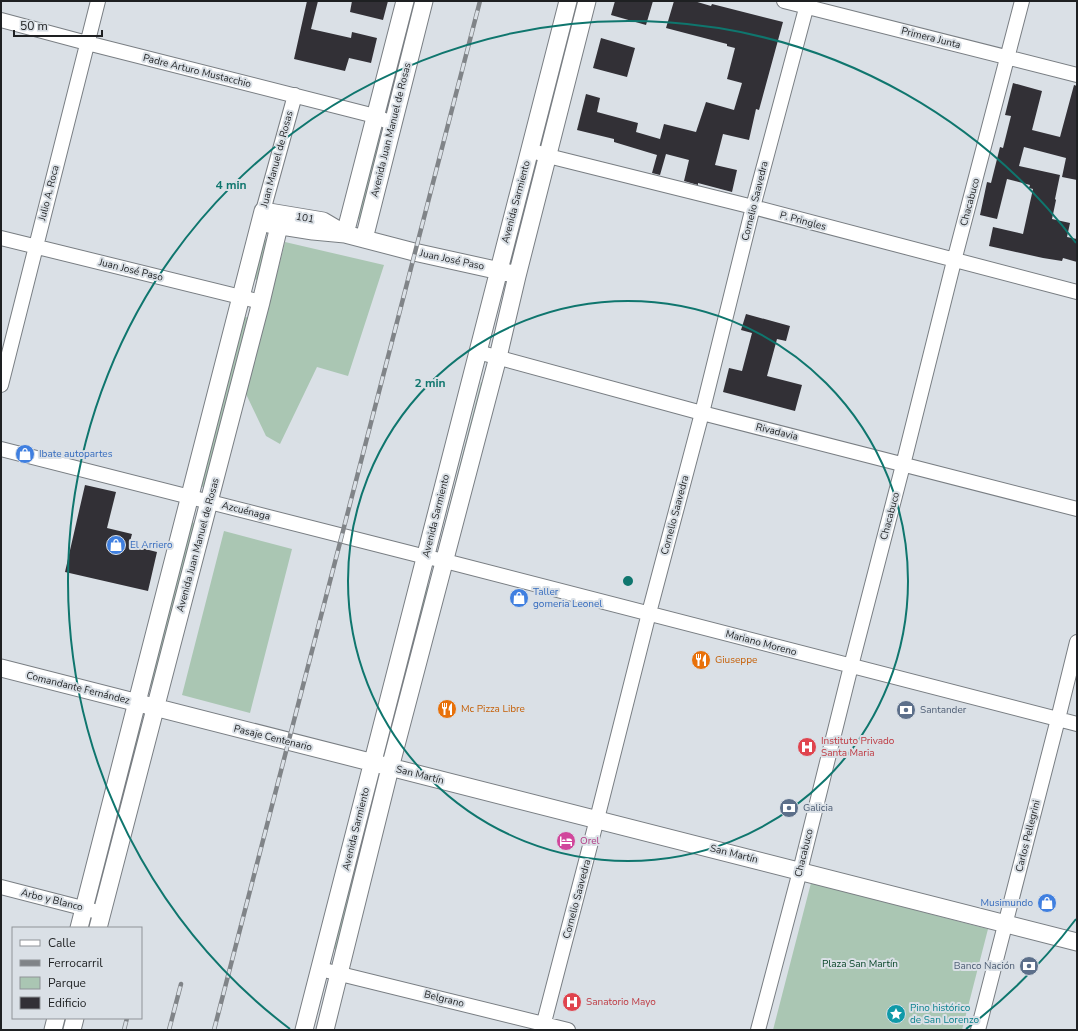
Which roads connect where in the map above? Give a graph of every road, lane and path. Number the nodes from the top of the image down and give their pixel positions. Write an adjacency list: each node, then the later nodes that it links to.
1 (98, 1): 10 (street, Julio A. Roca)
2 (405, 1): 14 (main road, Avenida Juan Manuel de Rosas)
3 (424, 1): 15 (main road, Avenida Juan Manuel de Rosas)
4 (568, 1): 16 (main road, Avenida Sarmiento)
5 (587, 1): 17 (main road, Avenida Sarmiento)
6 (784, 1): 8 (street, Primera Junta)
7 (1022, 1): 11 (street, Chacabuco)
8 (807, 4): 11 (street, Primera Junta); 18 (street, Cornelio Saavedra)
9 (1, 20): 10 (street, Padre Arturo Mustacchio)
10 (87, 43): 13 (street, Padre Arturo Mustacchio); 24 (street, Julio A. Roca)
11 (1008, 58): 12 (street, Primera Junta); 25 (street, Chacabuco)
12 (1077, 75)
13 (295, 95): 14 (street, Padre Arturo Mustacchio); 19 (street, Juan Manuel de Rosas)
14 (375, 116): 15 (street, Padre Arturo Mustacchio); 21 (main road, Avenida Juan Manuel de Rosas)
15 (393, 124): 23 (main road, Avenida Juan Manuel de Rosas)
16 (530, 150): 17 (street, P. Pringles); 26 (main road, Avenida Sarmiento)
17 (548, 156): 18 (street, P. Pringles); 27 (main road, Avenida Sarmiento)
18 (753, 208): 25 (street, P. Pringles); 34 (street, Cornelio Saavedra)
19 (261, 216): 20 (main road); 21 (main road, 101); 29 (main road, Avenida Juan Manuel de Rosas)
20 (279, 226): 21 (main road); 30 (main road, Avenida Juan Manuel de Rosas)
21 (345, 234): 23 (main road)
22 (1, 238): 24 (street, Juan José Paso)
23 (364, 239): 26 (main road, Juan José Paso)
24 (36, 247): 29 (street, Juan José Paso); 33 (street, Julio A. Roca)
25 (954, 261): 28 (street, P. Pringles); 36 (street, Chacabuco)
26 (498, 270): 27 (main road, Juan José Paso); 31 (main road, Avenida Sarmiento)
27 (517, 276): 32 (main road, Avenida Sarmiento)
28 (1077, 292)
29 (241, 297): 30 (street, Juan José Paso); 37 (main road, Avenida Juan Manuel de Rosas)
30 (261, 302): 38 (main road, Avenida Juan Manuel de Rosas)
31 (478, 352): 32 (street, Rivadavia); 40 (main road, Avenida Sarmiento)
32 (498, 357): 34 (street, Rivadavia); 41 (main road, Avenida Sarmiento)
33 (1, 385)
34 (702, 413): 36 (street, Rivadavia); 42 (street, Cornelio Saavedra)
35 (1, 449): 37 (street, Azcuénaga)
36 (903, 465): 39 (street, Rivadavia); 44 (street, Chacabuco)
37 (190, 497): 38 (street, Azcuénaga); 46 (main road, Avenida Juan Manuel de Rosas)
38 (209, 502): 40 (street, Azcuénaga); 47 (main road, Avenida Juan Manuel de Rosas)
39 (1077, 508)
40 (426, 557): 41 (street, Azcuénaga); 50 (main road, Avenida Sarmiento)
41 (445, 561): 42 (street, Mariano Moreno); 51 (main road, Avenida Sarmiento)
42 (649, 613): 44 (street, Mariano Moreno); 52 (street, Cornelio Saavedra)
43 (1077, 642): 48 (street, Carlos Pellegrini)
44 (851, 666): 48 (street, Mariano Moreno); 53 (street, Chacabuco)
45 (1, 668): 46 (main road, Comandante Fernández)
46 (137, 703): 47 (main road, Comandante Fernández); 55 (main road, Avenida Juan Manuel de Rosas)
47 (156, 708): 50 (main road, Pasaje Centenario); 56 (main road, Avenida Juan Manuel de Rosas)
48 (1058, 719): 49 (street, Mariano Moreno); 57 (street, Carlos Pellegrini)
49 (1077, 724)
50 (372, 763): 51 (main road, Pasaje Centenario); 60 (main road, Avenida Sarmiento)
51 (390, 768): 52 (main road, San Martín); 61 (main road, Avenida Sarmiento)
52 (597, 819): 53 (main road, San Martín); 64 (street, Cornelio Saavedra)
53 (800, 871): 57 (main road, San Martín); 70 (street, Chacabuco)
54 (1, 887): 55 (street, Arbo y Blanco)
55 (84, 908): 56 (street, Arbo y Blanco); 58 (main road, Avenida Juan Manuel de Rosas)
56 (100, 920)
57 (1006, 924): 59 (main road, San Martín); 71 (street, Carlos Pellegrini)
58 (79, 927)
59 (1077, 942)
60 (320, 969): 61 (street, Belgrano); 67 (main road, Avenida Sarmiento)
61 (339, 974): 64 (street, Belgrano); 68 (main road, Avenida Sarmiento)
62 (56, 1019): 65 (main road)
63 (75, 1019): 66 (main road)
64 (543, 1027): 69 (street, Belgrano)
65 (53, 1030)
66 (72, 1030)
67 (304, 1030)
68 (325, 1030)
69 (568, 1030)
70 (758, 1030)
71 (978, 1030)

